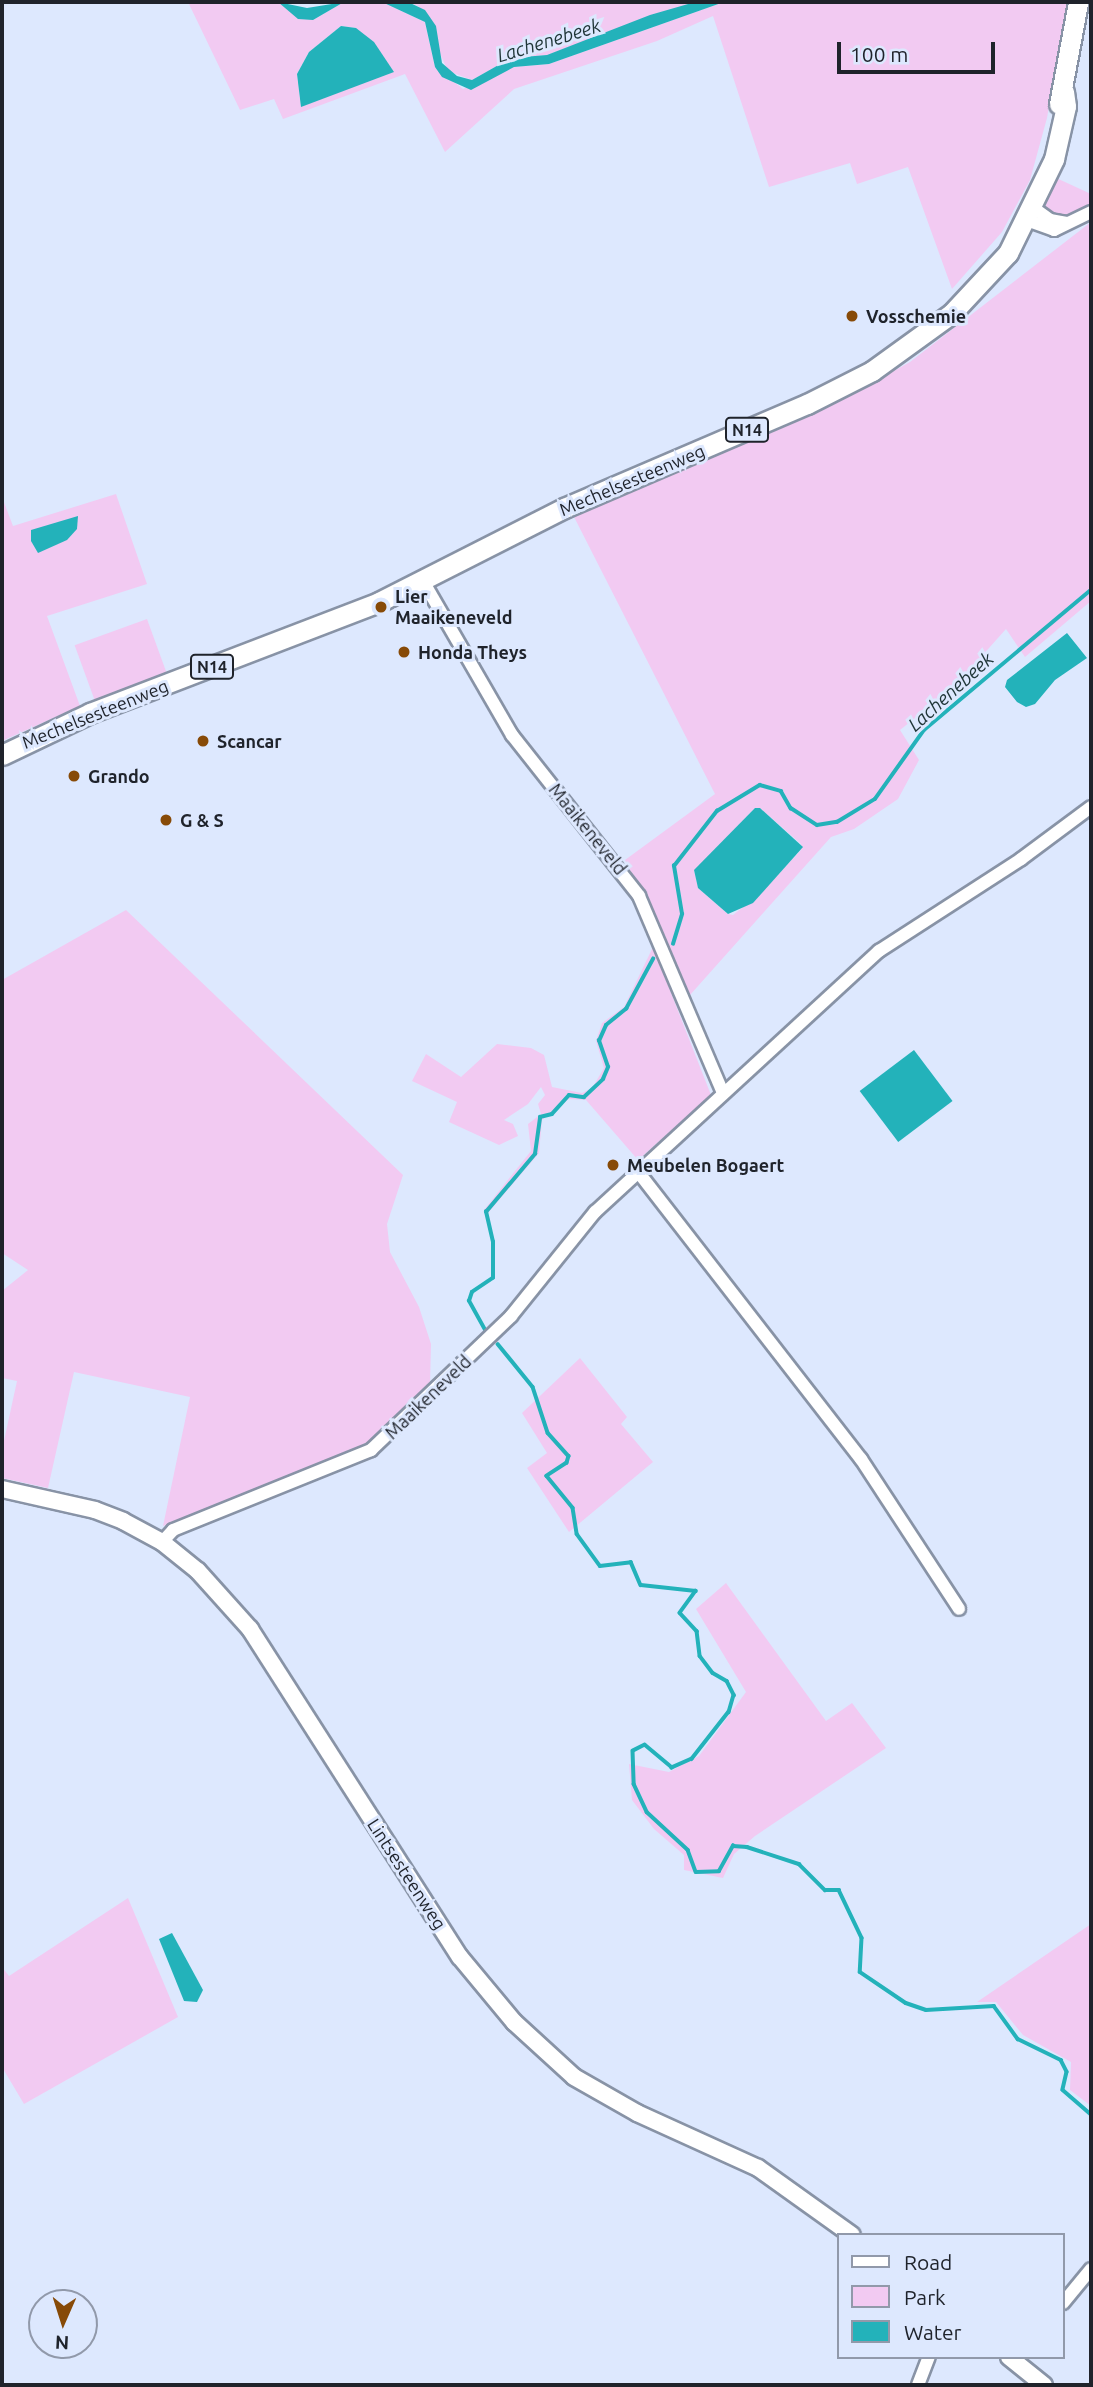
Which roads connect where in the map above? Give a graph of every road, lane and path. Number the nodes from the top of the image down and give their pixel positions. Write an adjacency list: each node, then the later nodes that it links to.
1 (1078, 2): 2 (main road, Mechelsesteenweg / N14)
2 (1028, 212): 3 (street); 4 (main road, Mechelsesteenweg / N14)
3 (1091, 212)
4 (423, 581): 5 (main road, Mechelsesteenweg / N14); 7 (street, Maaikeneveld)
5 (2, 755)
6 (1091, 807): 7 (street, Maaikeneveld)
7 (723, 1093): 8 (street, Maaikeneveld)
8 (639, 1173): 10 (street, Maaikeneveld); 11 (street)
9 (2, 1489): 10 (street, Lintsesteenweg)
10 (162, 1542): 12 (street, Lintsesteenweg)
11 (959, 1609)
12 (849, 2233)
13 (1091, 2269): 14 (street)
14 (1065, 2301)
15 (928, 2359): 17 (street)
16 (1014, 2359): 18 (street)
17 (918, 2385)
18 (1044, 2385)

